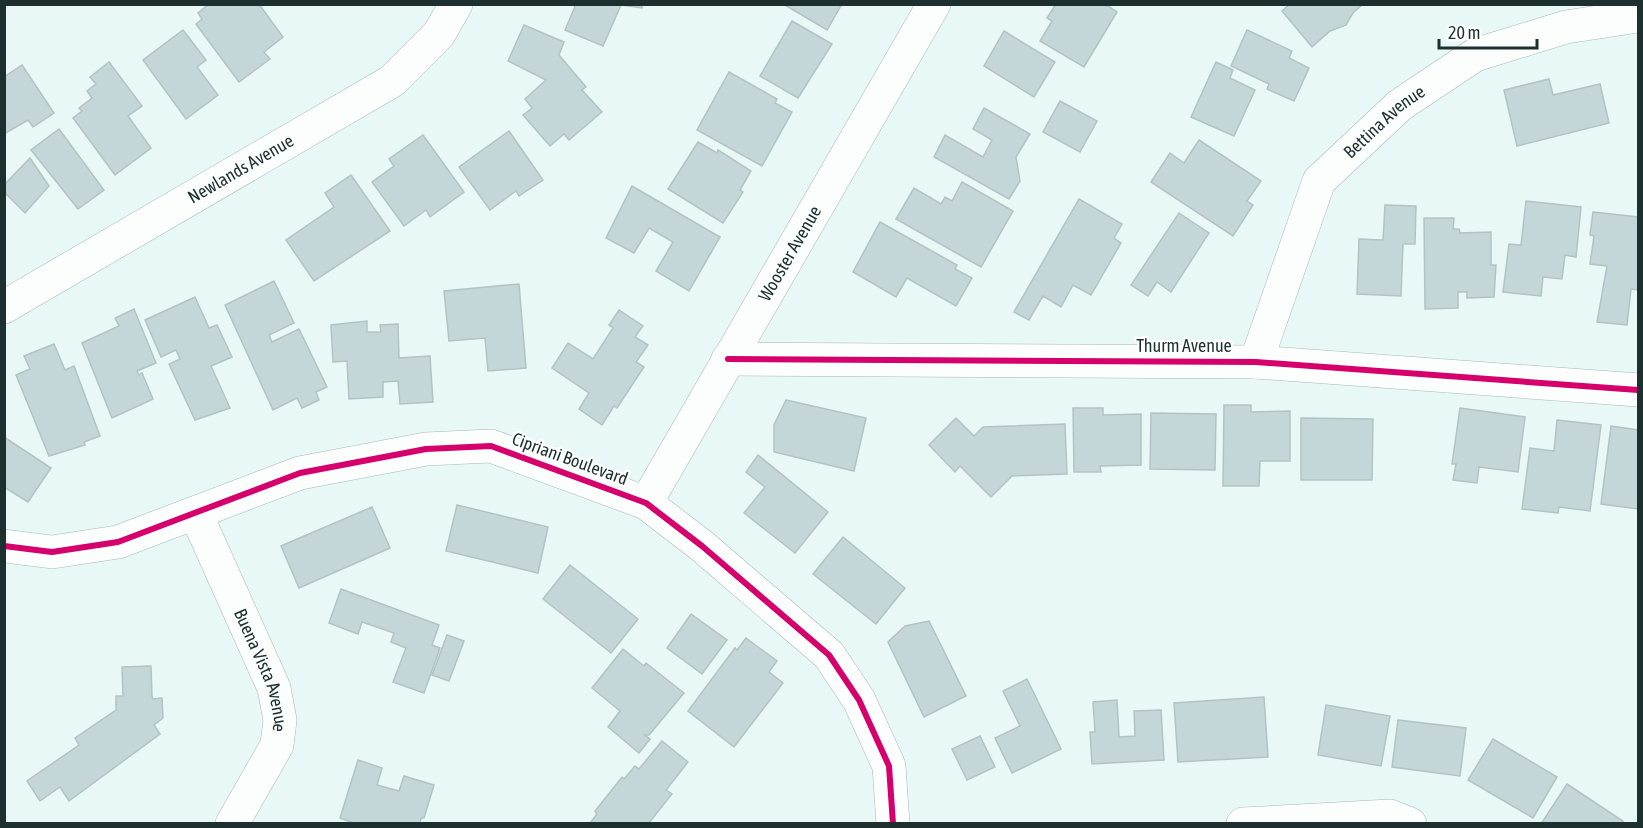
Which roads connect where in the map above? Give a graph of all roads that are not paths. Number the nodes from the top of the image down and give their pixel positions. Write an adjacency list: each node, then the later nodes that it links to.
1 (456, 4): 4 (street, Newlands Avenue)
2 (934, 4): 5 (street, Wooster Avenue)
3 (1638, 16): 6 (street, Bettina Avenue)
4 (5, 306)
5 (728, 359): 6 (street, Thurm Avenue); 8 (street, Wooster Avenue)
6 (1256, 362): 7 (street, Thurm Avenue)
7 (1638, 390)
8 (646, 503): 9 (street, Cipriani Boulevard); 12 (street, Cipriani Boulevard)
9 (196, 514): 10 (street, Cipriani Boulevard); 11 (street, Buena Vista Avenue)
10 (4, 546)
11 (232, 824)
12 (893, 824)
13 (1243, 824): 14 (street)
14 (1410, 824)

